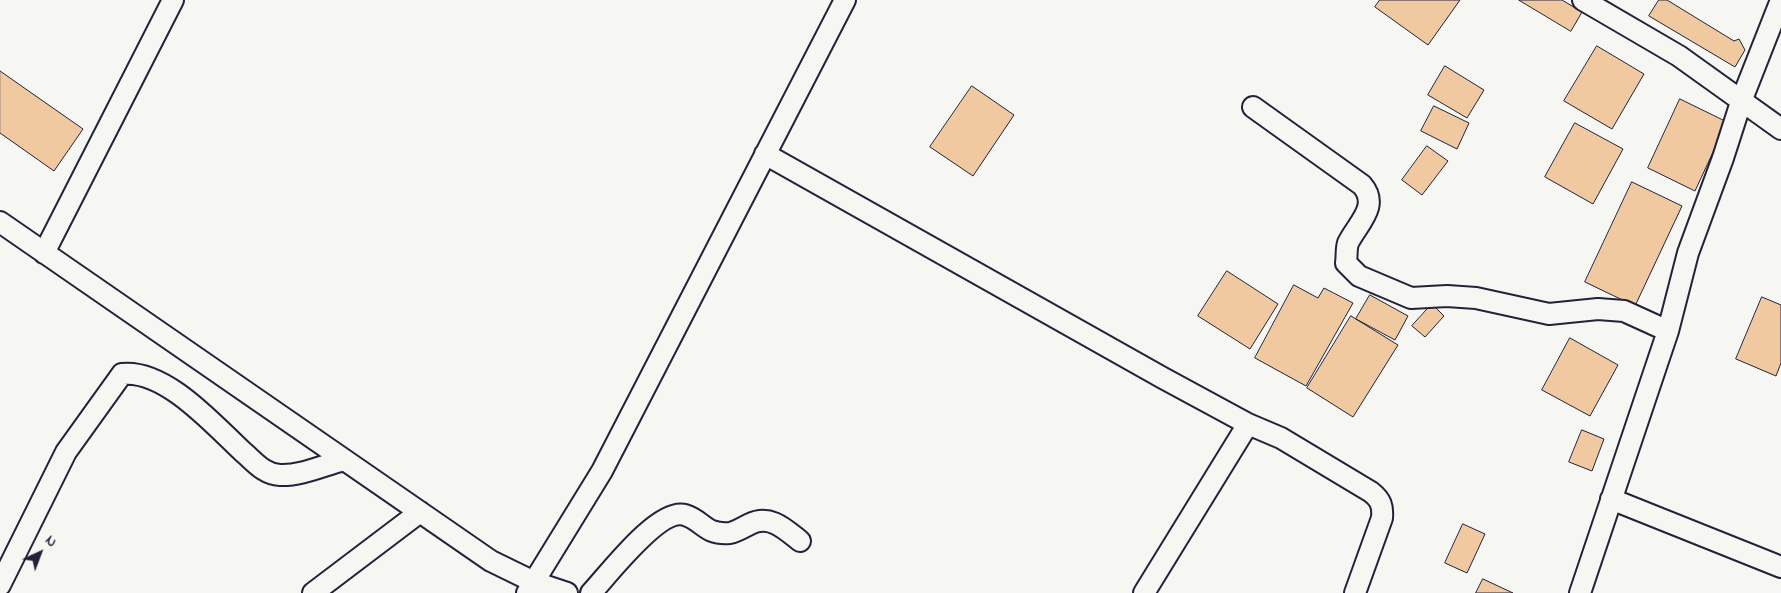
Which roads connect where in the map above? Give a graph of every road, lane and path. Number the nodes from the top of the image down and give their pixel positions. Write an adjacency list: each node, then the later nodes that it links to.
1 (173, 0): 10 (street)
2 (845, 0): 8 (street)
3 (1583, 0): 5 (street)
4 (1781, 0): 5 (street)
5 (1742, 99): 7 (street); 11 (street)
6 (1253, 107): 11 (street)
7 (1781, 129)
8 (765, 154): 12 (street); 19 (street)
9 (0, 222): 10 (street)
10 (44, 253): 13 (street)
11 (1668, 331): 14 (street)
12 (1248, 424): 23 (street); 24 (street)
13 (344, 460): 15 (street); 18 (street)
14 (1611, 499): 17 (street); 25 (street)
15 (420, 512): 19 (street); 20 (street)
16 (800, 541): 22 (street)
17 (1781, 568)
18 (0, 585)
19 (531, 588): 21 (street)
20 (313, 593)
21 (567, 593)
22 (591, 593)
23 (1144, 593)
24 (1355, 593)
25 (1580, 593)

